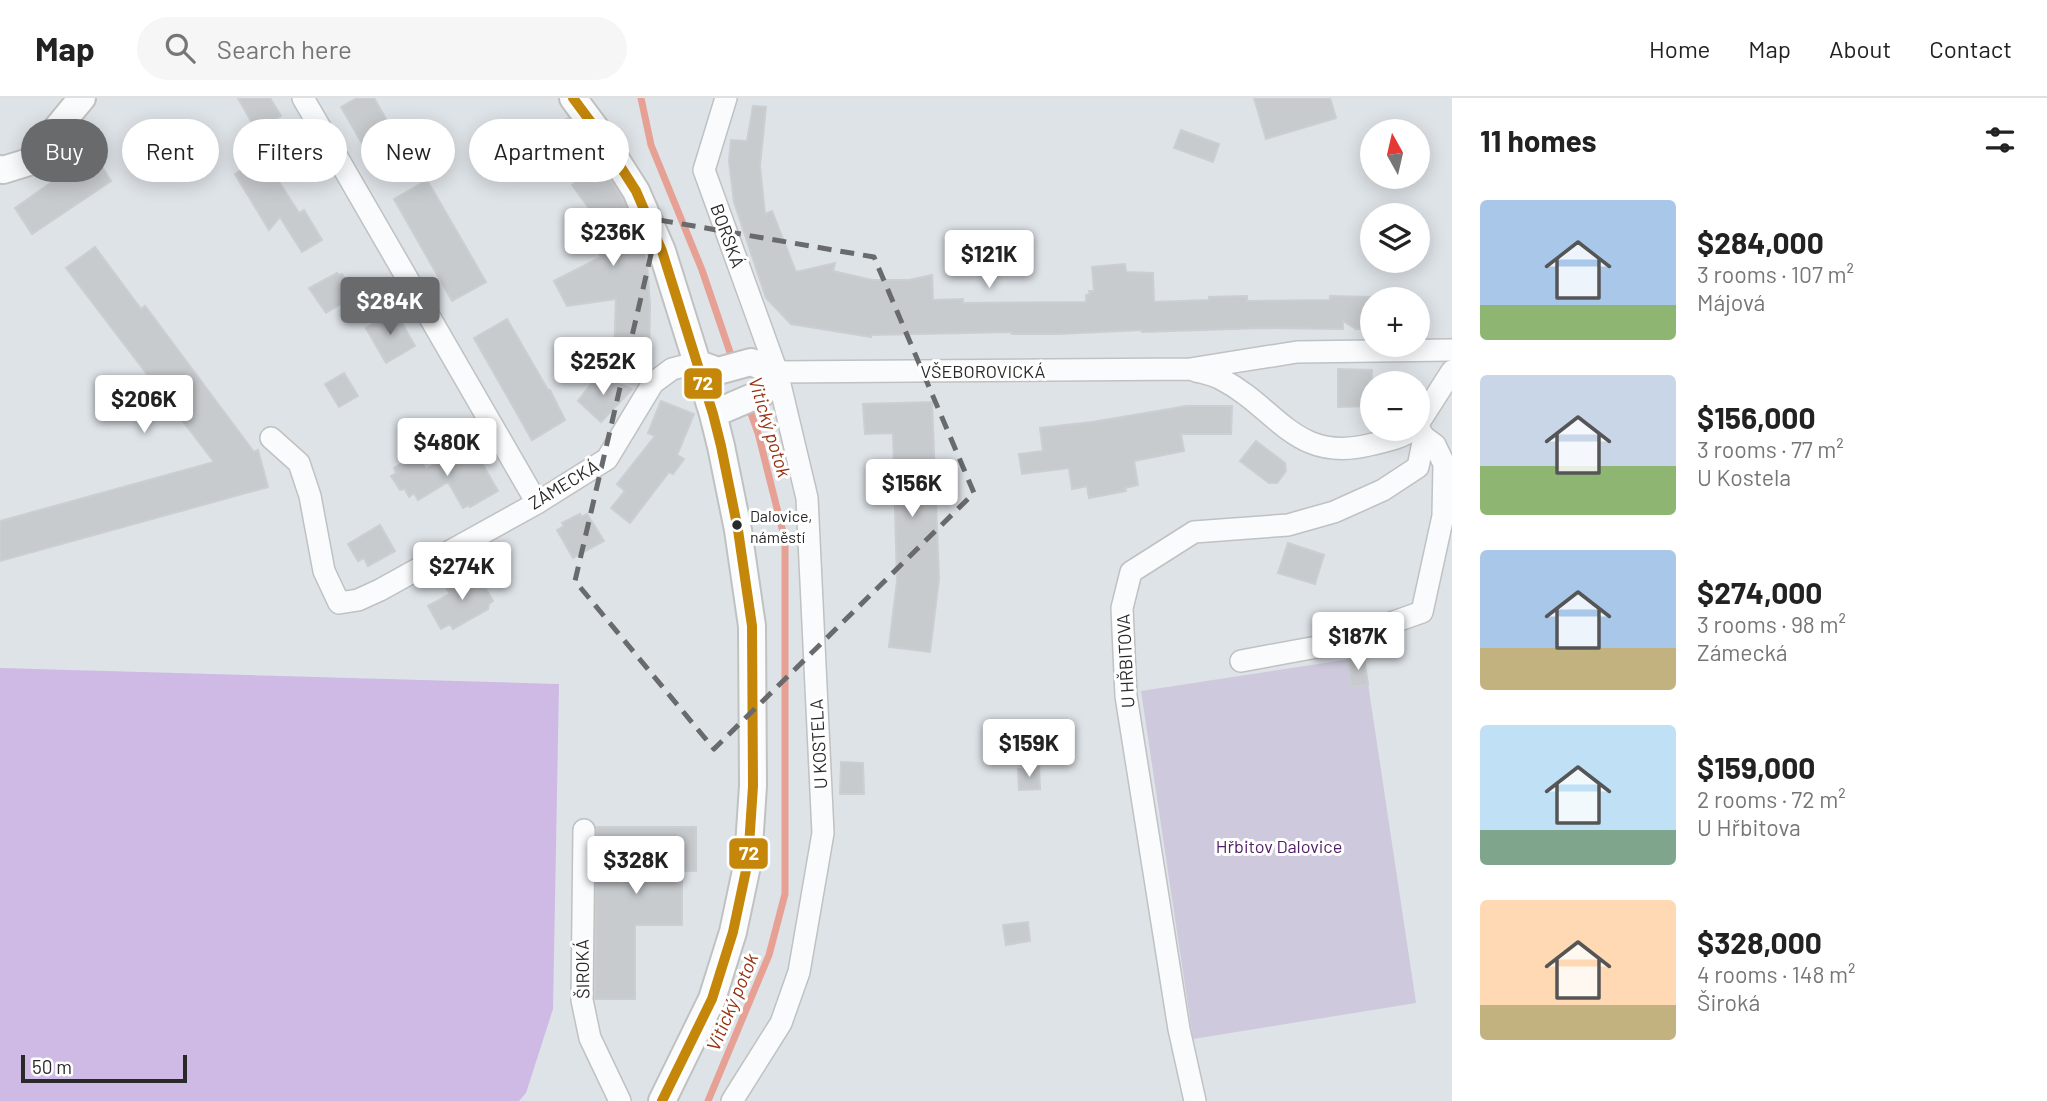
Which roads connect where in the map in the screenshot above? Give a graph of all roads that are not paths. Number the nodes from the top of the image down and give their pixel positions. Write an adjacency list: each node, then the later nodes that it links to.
1 (82, 98): 5 (street)
2 (303, 98): 17 (street)
3 (573, 98): 7 (street)
4 (726, 98): 10 (street, BORSKÁ)
5 (0, 169)
6 (1452, 350): 8 (street, VŠEBOROVICKÁ)
7 (707, 367): 10 (street); 12 (street); 17 (street, ZÁMECKÁ)
8 (1190, 369): 10 (street, VŠEBOROVICKÁ); 15 (street, VŠEBOROVICKÁ)
9 (1452, 370): 11 (street)
10 (769, 383): 12 (street); 22 (street, U KOSTELA)
11 (1430, 408)
12 (721, 410): 21 (street)
13 (271, 438): 17 (street, ZÁMECKÁ)
14 (1430, 440): 18 (street)
15 (1383, 441)
16 (1418, 441): 23 (street, U HŘBITOVA)
17 (537, 503)
18 (1241, 661)
19 (584, 830): 20 (street, ŠIROKÁ)
20 (620, 1101)
21 (662, 1101)
22 (732, 1101)
23 (1195, 1101)

